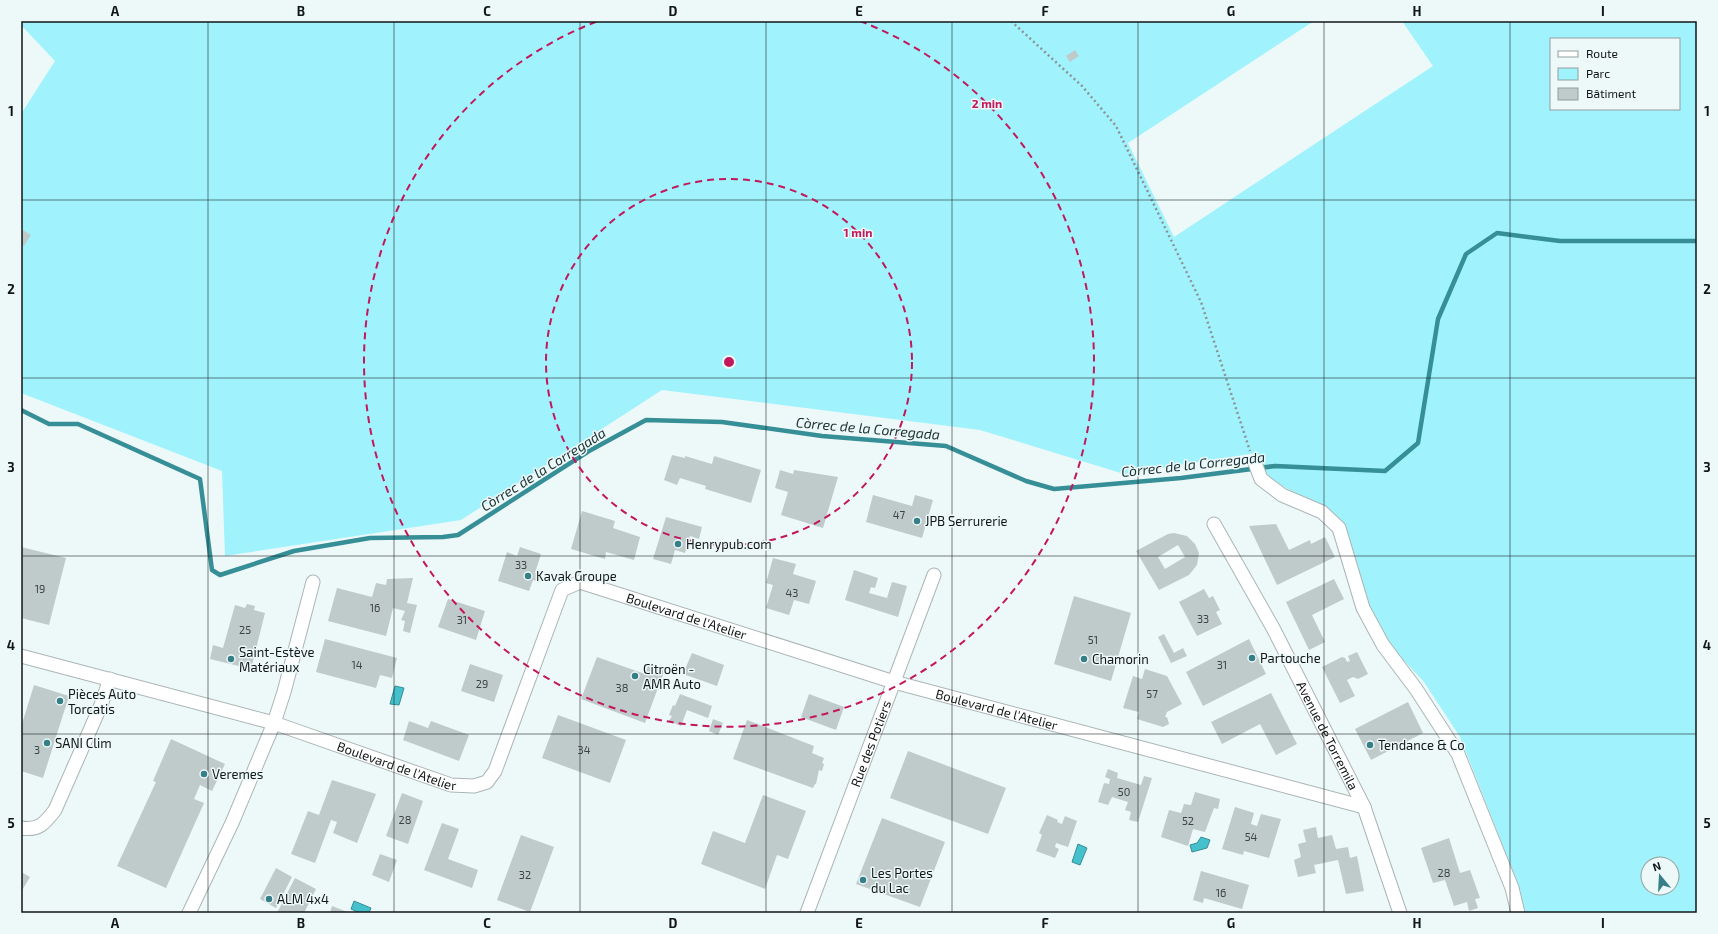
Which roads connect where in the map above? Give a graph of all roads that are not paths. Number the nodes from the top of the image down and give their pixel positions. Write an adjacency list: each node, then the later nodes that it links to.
1 (1257, 469): 14 (street)
2 (1214, 524): 9 (street, Avenue de Torremila)
3 (934, 575): 7 (street, Rue des Potiers)
4 (313, 582): 8 (street)
5 (21, 656): 6 (street, Boulevard de l'Atelier)
6 (110, 679): 8 (street, Boulevard de l'Atelier); 10 (street)
7 (894, 682): 8 (street, Boulevard de l'Atelier); 9 (street, Boulevard de l'Atelier); 12 (street, Rue des Potiers)
8 (274, 723): 11 (street)
9 (1364, 808): 13 (street, Avenue de Torremila)
10 (21, 828)
11 (193, 911)
12 (807, 913)
13 (1400, 913)
14 (1518, 913)

